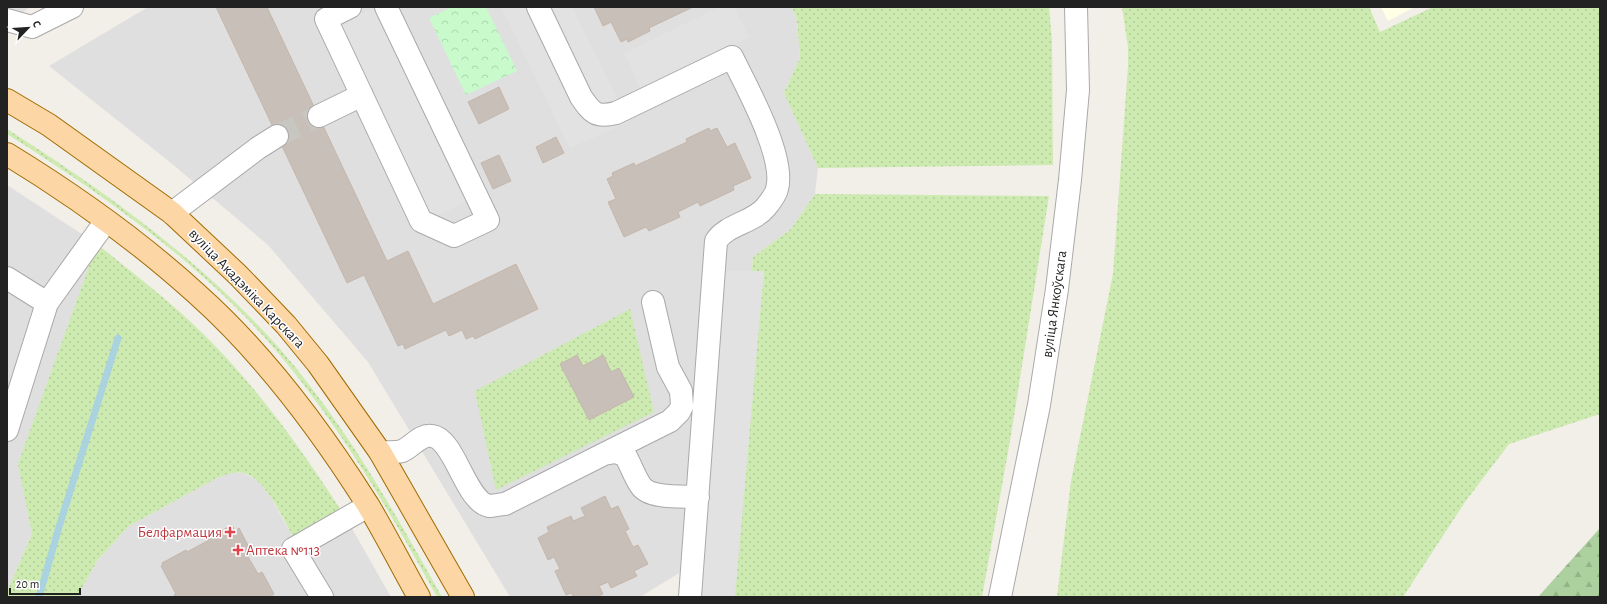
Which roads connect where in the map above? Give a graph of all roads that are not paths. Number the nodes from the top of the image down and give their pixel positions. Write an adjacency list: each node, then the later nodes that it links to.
1 (72, 7): 6 (street)
2 (350, 7): 7 (street)
3 (386, 7): 7 (street)
4 (538, 7): 20 (street)
5 (1076, 7): 26 (street, вуліца Янкоўскага)
6 (7, 20)
7 (362, 95): 9 (street)
8 (7, 100): 12 (main road, вуліца Акадэміка Карскага)
9 (319, 116)
10 (277, 136): 12 (street)
11 (7, 154): 13 (main road)
12 (172, 213): 18 (main road, вуліца Акадэміка Карскага)
13 (106, 221): 15 (street); 21 (main road)
14 (7, 278): 15 (street)
15 (46, 302): 17 (street)
16 (653, 302): 19 (street)
17 (7, 430)
18 (380, 452): 19 (street); 25 (main road, вуліца Акадэміка Карскага)
19 (604, 454): 20 (street)
20 (698, 497): 22 (street)
21 (368, 506): 23 (street); 24 (main road)
22 (685, 594)
23 (322, 597)
24 (419, 597)
25 (463, 597)
26 (1000, 597)

